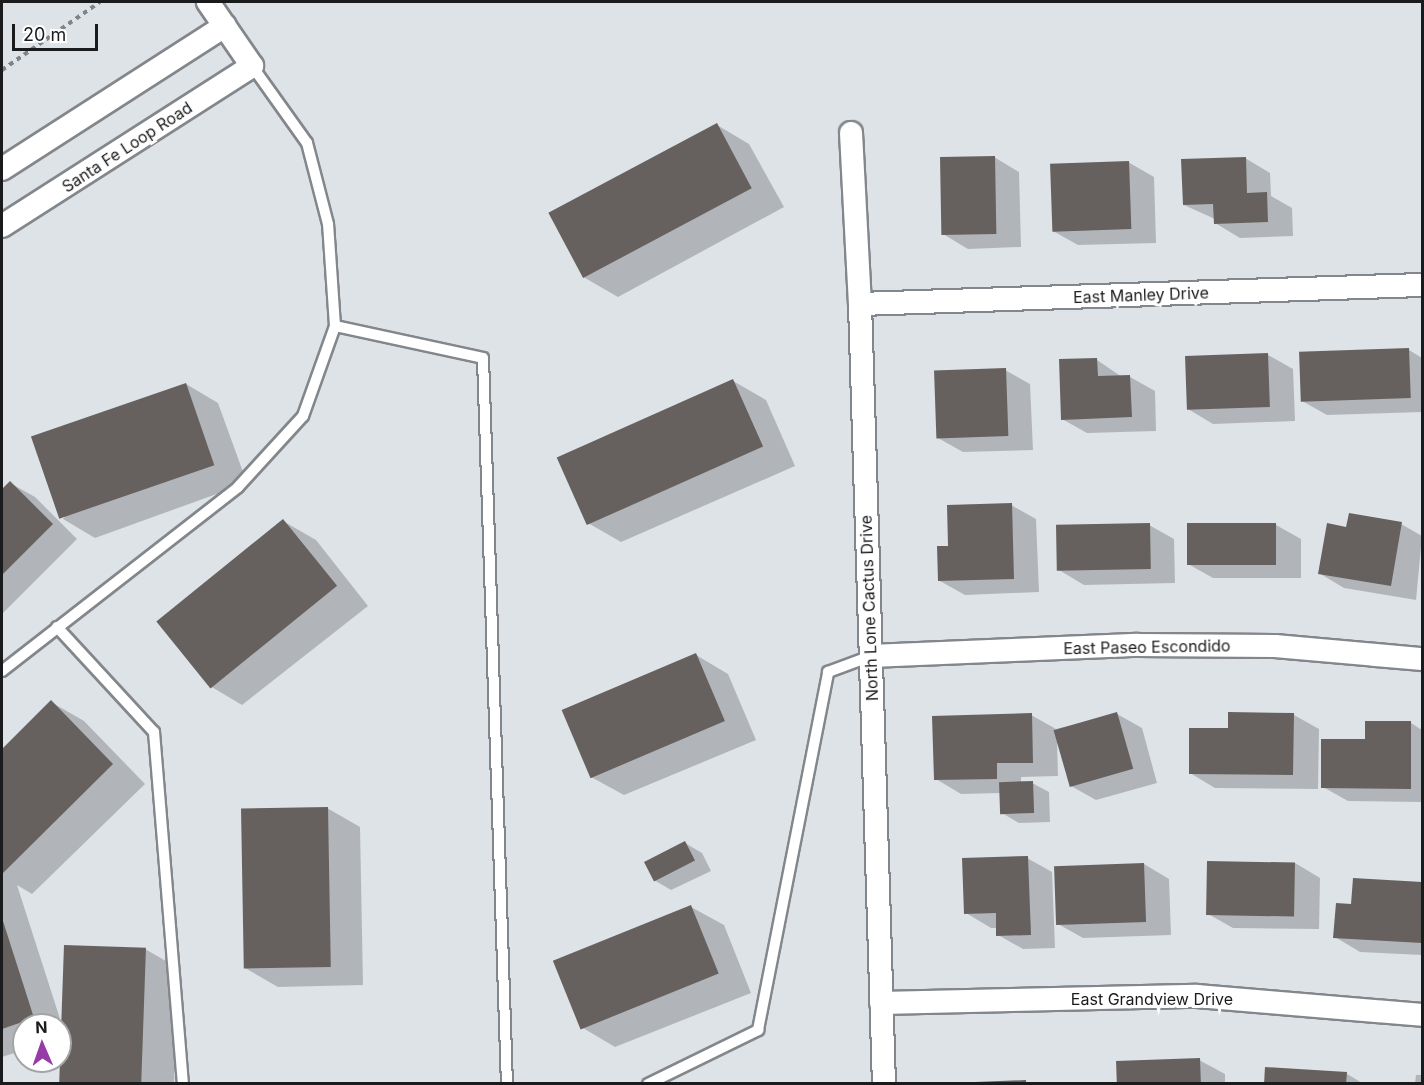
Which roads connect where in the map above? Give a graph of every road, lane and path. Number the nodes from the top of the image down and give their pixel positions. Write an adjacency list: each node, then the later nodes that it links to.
1 (100, 2): 5 (path)
2 (208, 2): 3 (street)
3 (225, 26): 4 (street); 7 (street)
4 (252, 66): 8 (street, Santa Fe Loop Road); 11 (lane)
5 (2, 70)
6 (851, 133): 10 (street, North Lone Cactus Drive)
7 (2, 169)
8 (2, 226)
9 (1422, 285): 10 (street, East Manley Drive)
10 (860, 304): 13 (street, North Lone Cactus Drive)
11 (335, 326): 12 (lane); 19 (lane)
12 (57, 627): 15 (lane); 18 (lane)
13 (871, 656): 14 (street, East Paseo Escondido); 16 (street, North Lone Cactus Drive); 20 (lane)
14 (1422, 659)
15 (2, 671)
16 (881, 1003): 17 (street, East Grandview Drive); 21 (street, North Lone Cactus Drive)
17 (1422, 1015)
18 (183, 1083)
19 (507, 1083)
20 (648, 1083)
21 (884, 1083)

